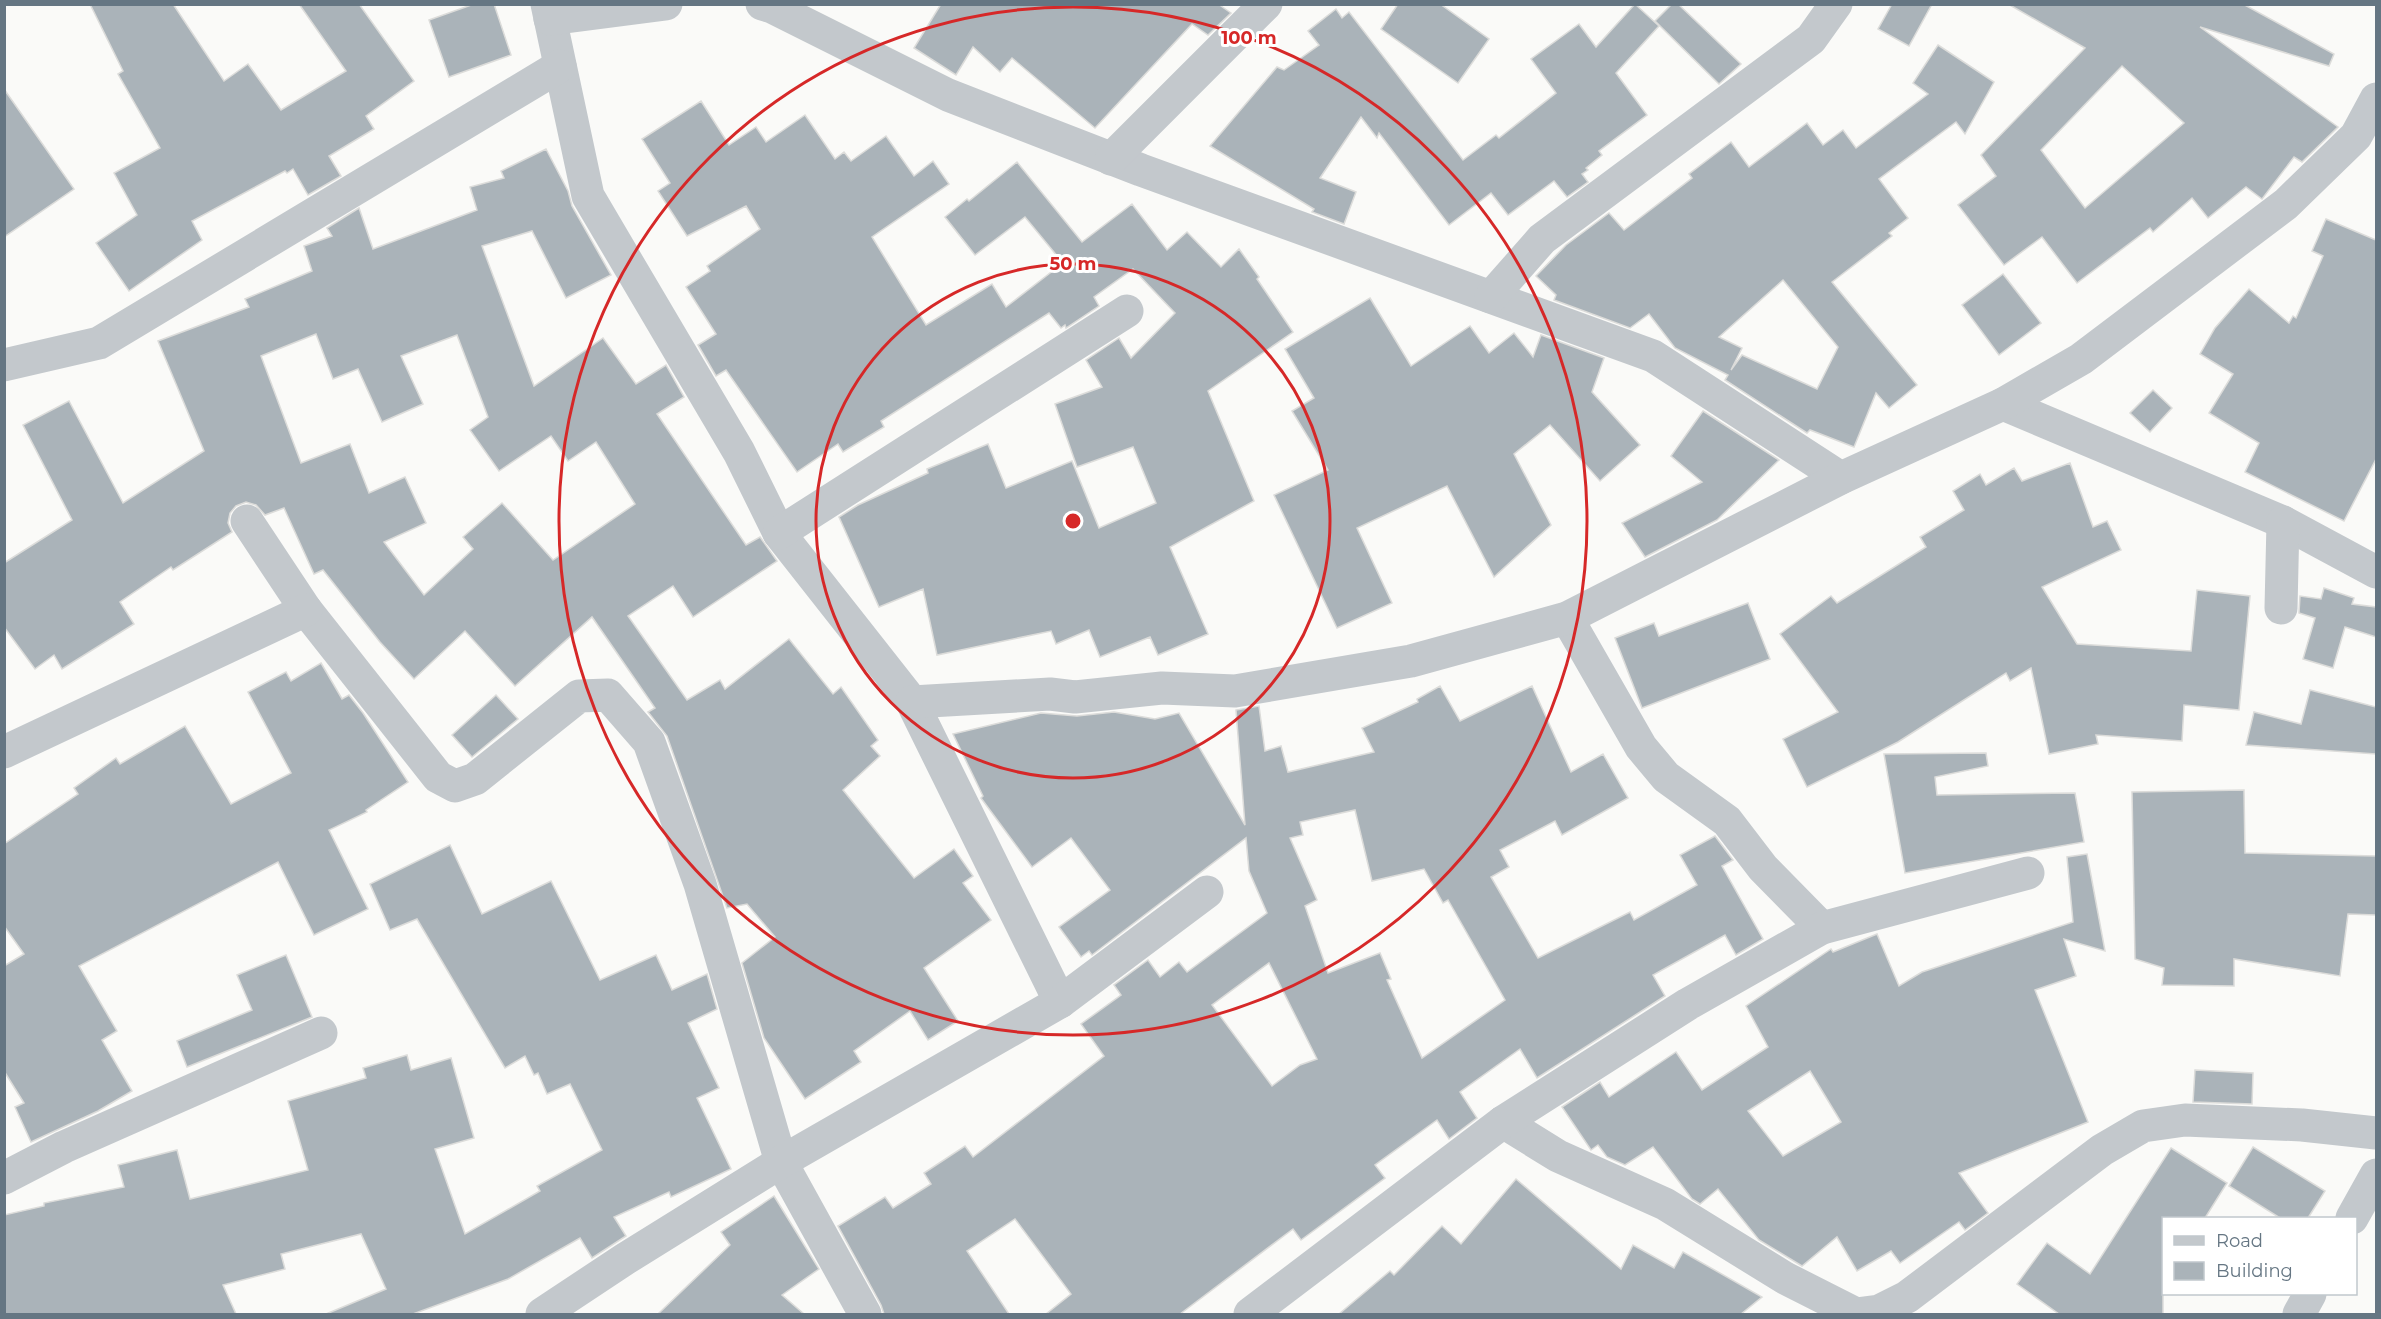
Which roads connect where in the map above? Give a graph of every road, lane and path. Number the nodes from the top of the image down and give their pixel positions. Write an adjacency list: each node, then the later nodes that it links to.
1 (666, 4): 5 (street)
2 (762, 4): 8 (street)
3 (1266, 4): 8 (street)
4 (1836, 4): 9 (street)
5 (549, 12): 6 (street)
6 (560, 66): 11 (street); 16 (street)
7 (2376, 99): 12 (street)
8 (1111, 159): 9 (street)
9 (1491, 297): 13 (street)
10 (1127, 310): 16 (street)
11 (4, 365)
12 (2003, 404): 13 (street); 15 (street)
13 (1841, 478): 20 (street)
14 (247, 521): 19 (street)
15 (2283, 522): 17 (street); 18 (street)
16 (779, 533): 21 (street)
17 (2376, 572)
18 (2281, 608)
19 (306, 610): 22 (street); 30 (street)
20 (1567, 618): 21 (street); 25 (street)
21 (912, 702): 26 (street)
22 (4, 752)
23 (2028, 873): 25 (street)
24 (1208, 892): 26 (street)
25 (1822, 928): 28 (street)
26 (1060, 1002): 30 (street)
27 (321, 1033): 32 (street)
28 (1503, 1122): 29 (street); 37 (street)
29 (2376, 1134)
30 (781, 1162): 35 (street); 36 (street)
31 (2376, 1175): 33 (street)
32 (4, 1178)
33 (2353, 1217)
34 (2309, 1295): 38 (street)
35 (542, 1314)
36 (866, 1314)
37 (1250, 1314)
38 (2299, 1314)

